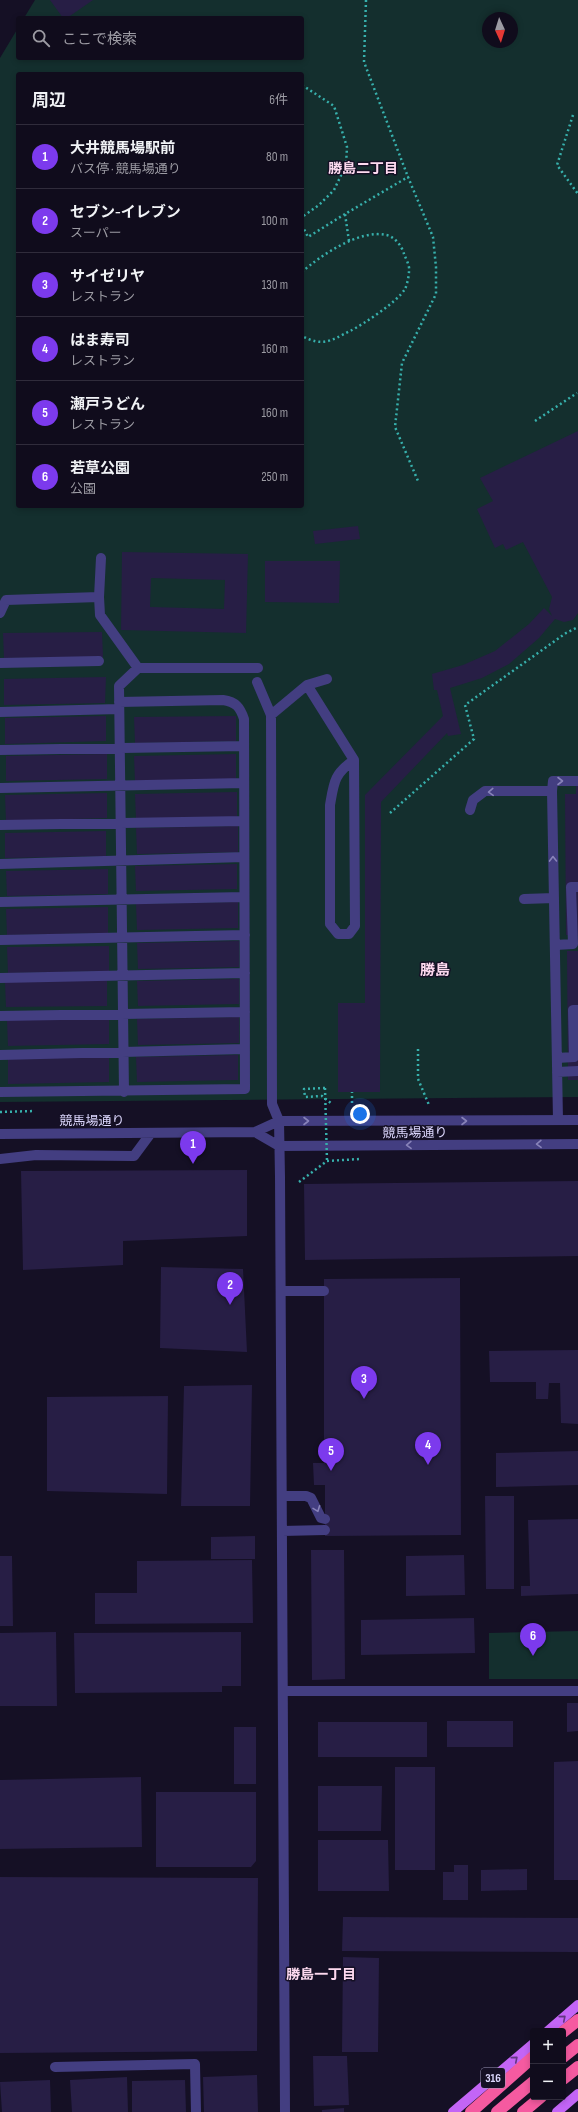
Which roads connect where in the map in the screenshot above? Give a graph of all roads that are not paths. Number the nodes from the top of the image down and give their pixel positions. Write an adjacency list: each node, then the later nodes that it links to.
1 (100, 558): 2 (street)
2 (99, 597): 3 (street); 6 (street)
3 (0, 614)
4 (99, 661): 5 (street)
5 (0, 663)
6 (138, 668): 7 (street); 11 (street)
7 (258, 668)
8 (327, 679): 10 (street)
9 (257, 682): 13 (street)
10 (307, 685): 13 (street); 17 (street)
11 (119, 706): 12 (street); 14 (street); 15 (street)
12 (0, 712)
13 (271, 715): 57 (street)
14 (244, 746): 15 (street); 19 (street)
15 (120, 748): 16 (street); 20 (street)
16 (0, 750)
17 (354, 760): 17 (street)
18 (578, 781): 22 (street, one-way to 18)
19 (244, 783): 20 (street); 24 (street)
20 (120, 786): 21 (street); 25 (street)
21 (0, 788)
22 (552, 791): 23 (street, one-way to 23); 32 (street, one-way to 22)
23 (470, 810)
24 (244, 820): 25 (street); 27 (street)
25 (120, 823): 26 (street); 28 (street)
26 (0, 826)
27 (244, 857): 28 (street); 31 (street)
28 (121, 861): 29 (street); 34 (street)
29 (0, 864)
30 (578, 887): 39 (street)
31 (244, 897): 34 (street); 36 (street)
32 (554, 898): 33 (street); 39 (street)
33 (524, 899)
34 (122, 900): 35 (street); 37 (street)
35 (0, 902)
36 (245, 935): 37 (street); 40 (street)
37 (122, 938): 38 (street); 41 (street)
38 (0, 940)
39 (555, 945): 50 (street)
40 (245, 973): 41 (street); 44 (street)
41 (122, 975): 42 (street); 45 (street)
42 (0, 978)
43 (578, 1010): 50 (street)
44 (245, 1012): 45 (street); 47 (street)
45 (123, 1014): 46 (street); 48 (street)
46 (0, 1016)
47 (245, 1049): 48 (street); 54 (street)
48 (123, 1052): 49 (street); 54 (street)
49 (0, 1055)
50 (557, 1058): 52 (street)
51 (578, 1071): 52 (street)
52 (557, 1072): 55 (street)
53 (0, 1092): 54 (street)
54 (124, 1092)
55 (558, 1120): 56 (street, 競馬場通り); 57 (street, 競馬場通り, one-way to 55)
56 (578, 1120)
57 (279, 1121): 58 (street, 競馬場通り); 62 (street)
58 (255, 1132): 59 (street, 競馬場通り); 62 (street)
59 (150, 1133): 60 (street, 競馬場通り); 63 (street)
60 (0, 1134)
61 (578, 1144): 62 (street, 競馬場通り, one-way to 62)
62 (279, 1146): 64 (street)
63 (0, 1159)
64 (281, 1291): 65 (street); 66 (street)
65 (324, 1291)
66 (282, 1496): 67 (street, one-way to 67); 68 (street)
67 (325, 1519)
68 (282, 1530): 69 (street); 71 (street)
69 (325, 1530)
70 (578, 1691): 71 (street)
71 (284, 1692): 87 (street)
72 (578, 2006): 74 (main road, one-way to 72)
73 (578, 2020): 75 (highway)
74 (552, 2028)
75 (566, 2030)
76 (578, 2044): 78 (highway)
77 (530, 2047): 88 (main road, 316, one-way to 77)
78 (566, 2054)
79 (530, 2060): 89 (highway)
80 (56, 2067): 86 (street)
81 (578, 2067): 82 (highway)
82 (566, 2077)
83 (530, 2084): 90 (highway)
84 (578, 2094): 92 (main road)
85 (537, 2100): 91 (highway)
86 (196, 2112)
87 (285, 2112)
88 (453, 2112)
89 (471, 2112)
90 (497, 2112)
91 (523, 2112)
92 (557, 2112)

